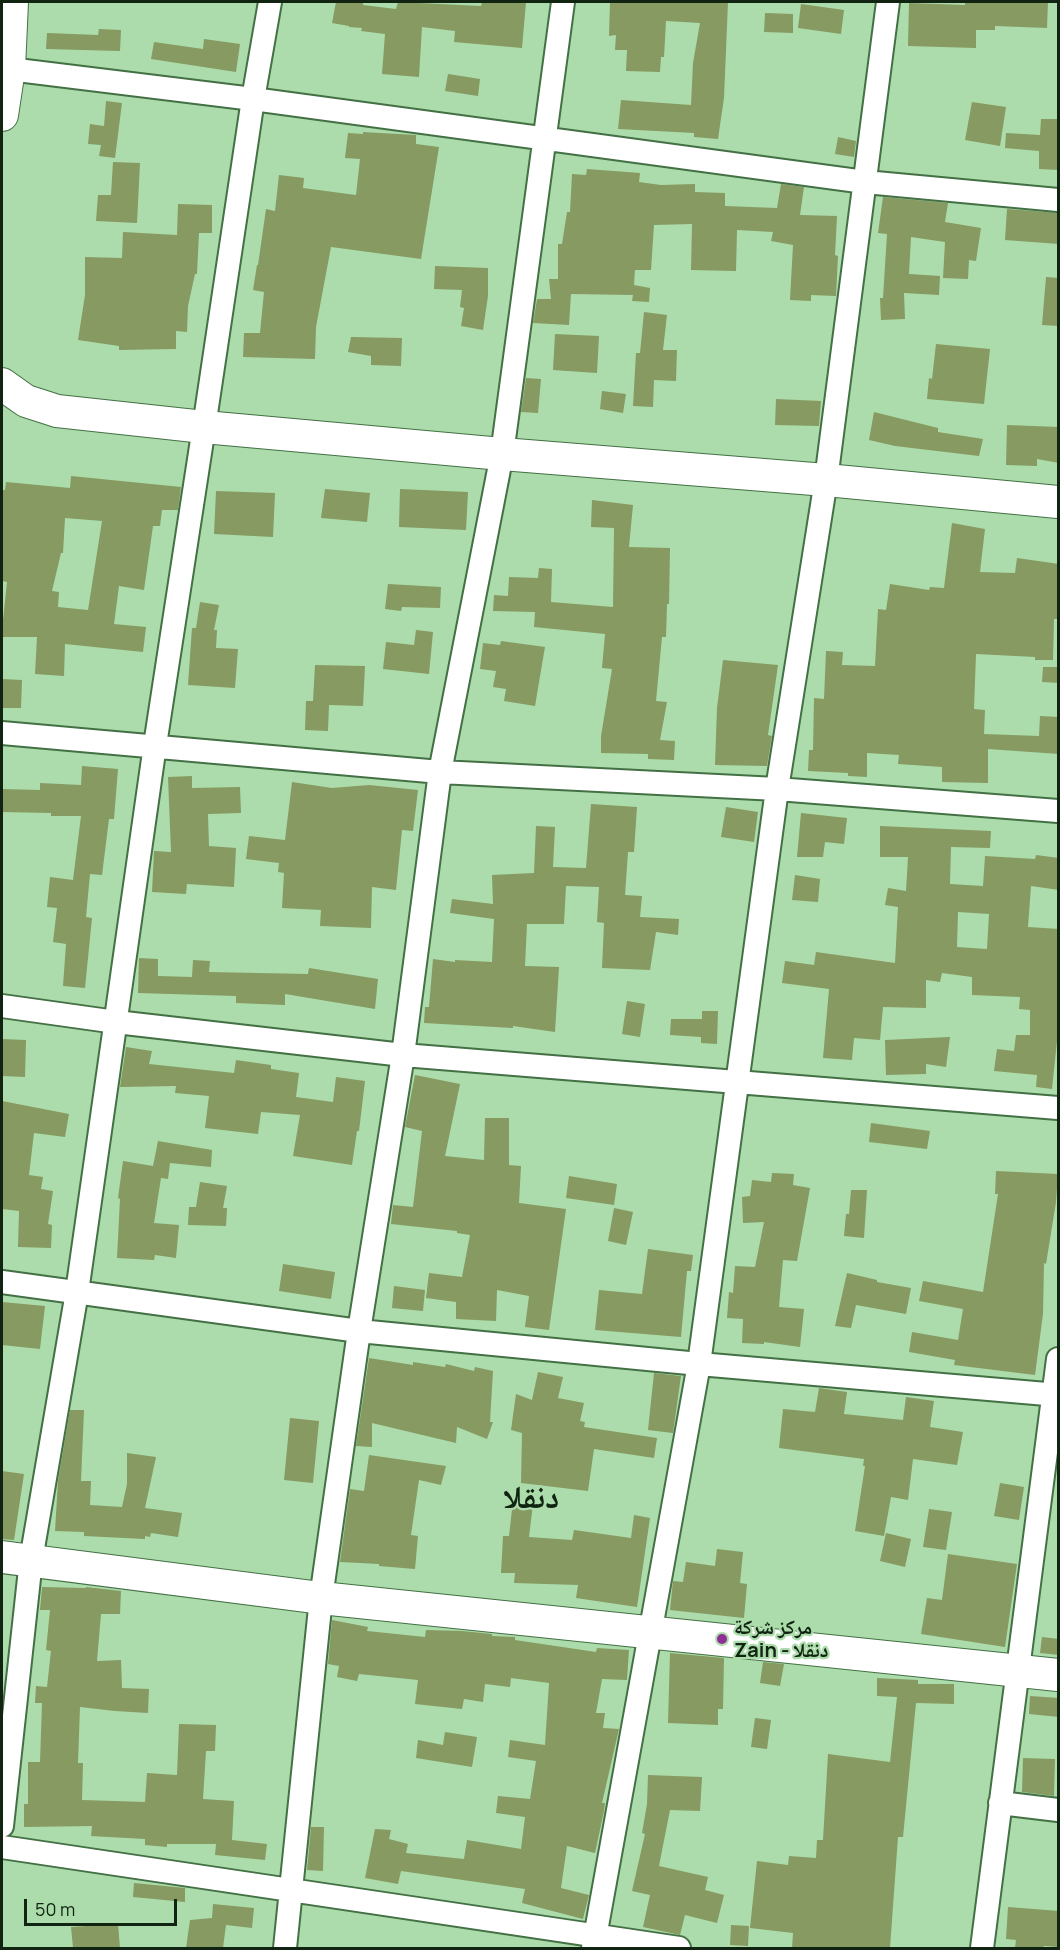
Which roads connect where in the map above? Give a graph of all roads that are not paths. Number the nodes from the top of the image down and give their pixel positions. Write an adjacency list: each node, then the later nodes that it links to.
1 (12, 2): 5 (main road)
2 (270, 2): 6 (street)
3 (563, 2): 8 (street)
4 (888, 2): 9 (street)
5 (9, 69): 6 (street); 7 (main road)
6 (252, 99): 8 (street); 12 (street)
7 (2, 115)
8 (546, 138): 9 (street); 13 (street)
9 (865, 182): 10 (street); 14 (street)
10 (1059, 200)
11 (2, 384): 12 (main road)
12 (204, 428): 13 (main road); 17 (street)
13 (502, 454): 14 (main road); 18 (street)
14 (826, 480): 15 (main road); 19 (street)
15 (1059, 502)
16 (2, 733): 17 (street)
17 (155, 745): 18 (street); 22 (street)
18 (440, 772): 19 (street); 23 (street)
19 (777, 789): 20 (street); 24 (street)
20 (1059, 811)
21 (2, 1006): 22 (street)
22 (116, 1022): 23 (street); 27 (street)
23 (403, 1055): 24 (street); 28 (street)
24 (736, 1083): 25 (street); 30 (street)
25 (1059, 1108)
26 (2, 1282): 27 (street)
27 (77, 1292): 28 (street); 32 (street)
28 (359, 1331): 30 (street); 33 (street)
29 (1059, 1359): 31 (street)
30 (699, 1364): 31 (street); 34 (street)
31 (1056, 1395): 35 (street)
32 (16, 1558): 33 (main road); 39 (street)
33 (321, 1598): 34 (main road); 41 (street)
34 (651, 1631): 35 (main road); 42 (street)
35 (1017, 1672): 36 (main road); 37 (street)
36 (1059, 1675)
37 (1000, 1803): 38 (street); 45 (street)
38 (1059, 1810)
39 (2, 1826)
40 (2, 1846): 41 (street)
41 (291, 1889): 42 (street); 43 (street)
42 (593, 1942): 44 (street)
43 (285, 1948)
44 (678, 1948)
45 (982, 1948)

